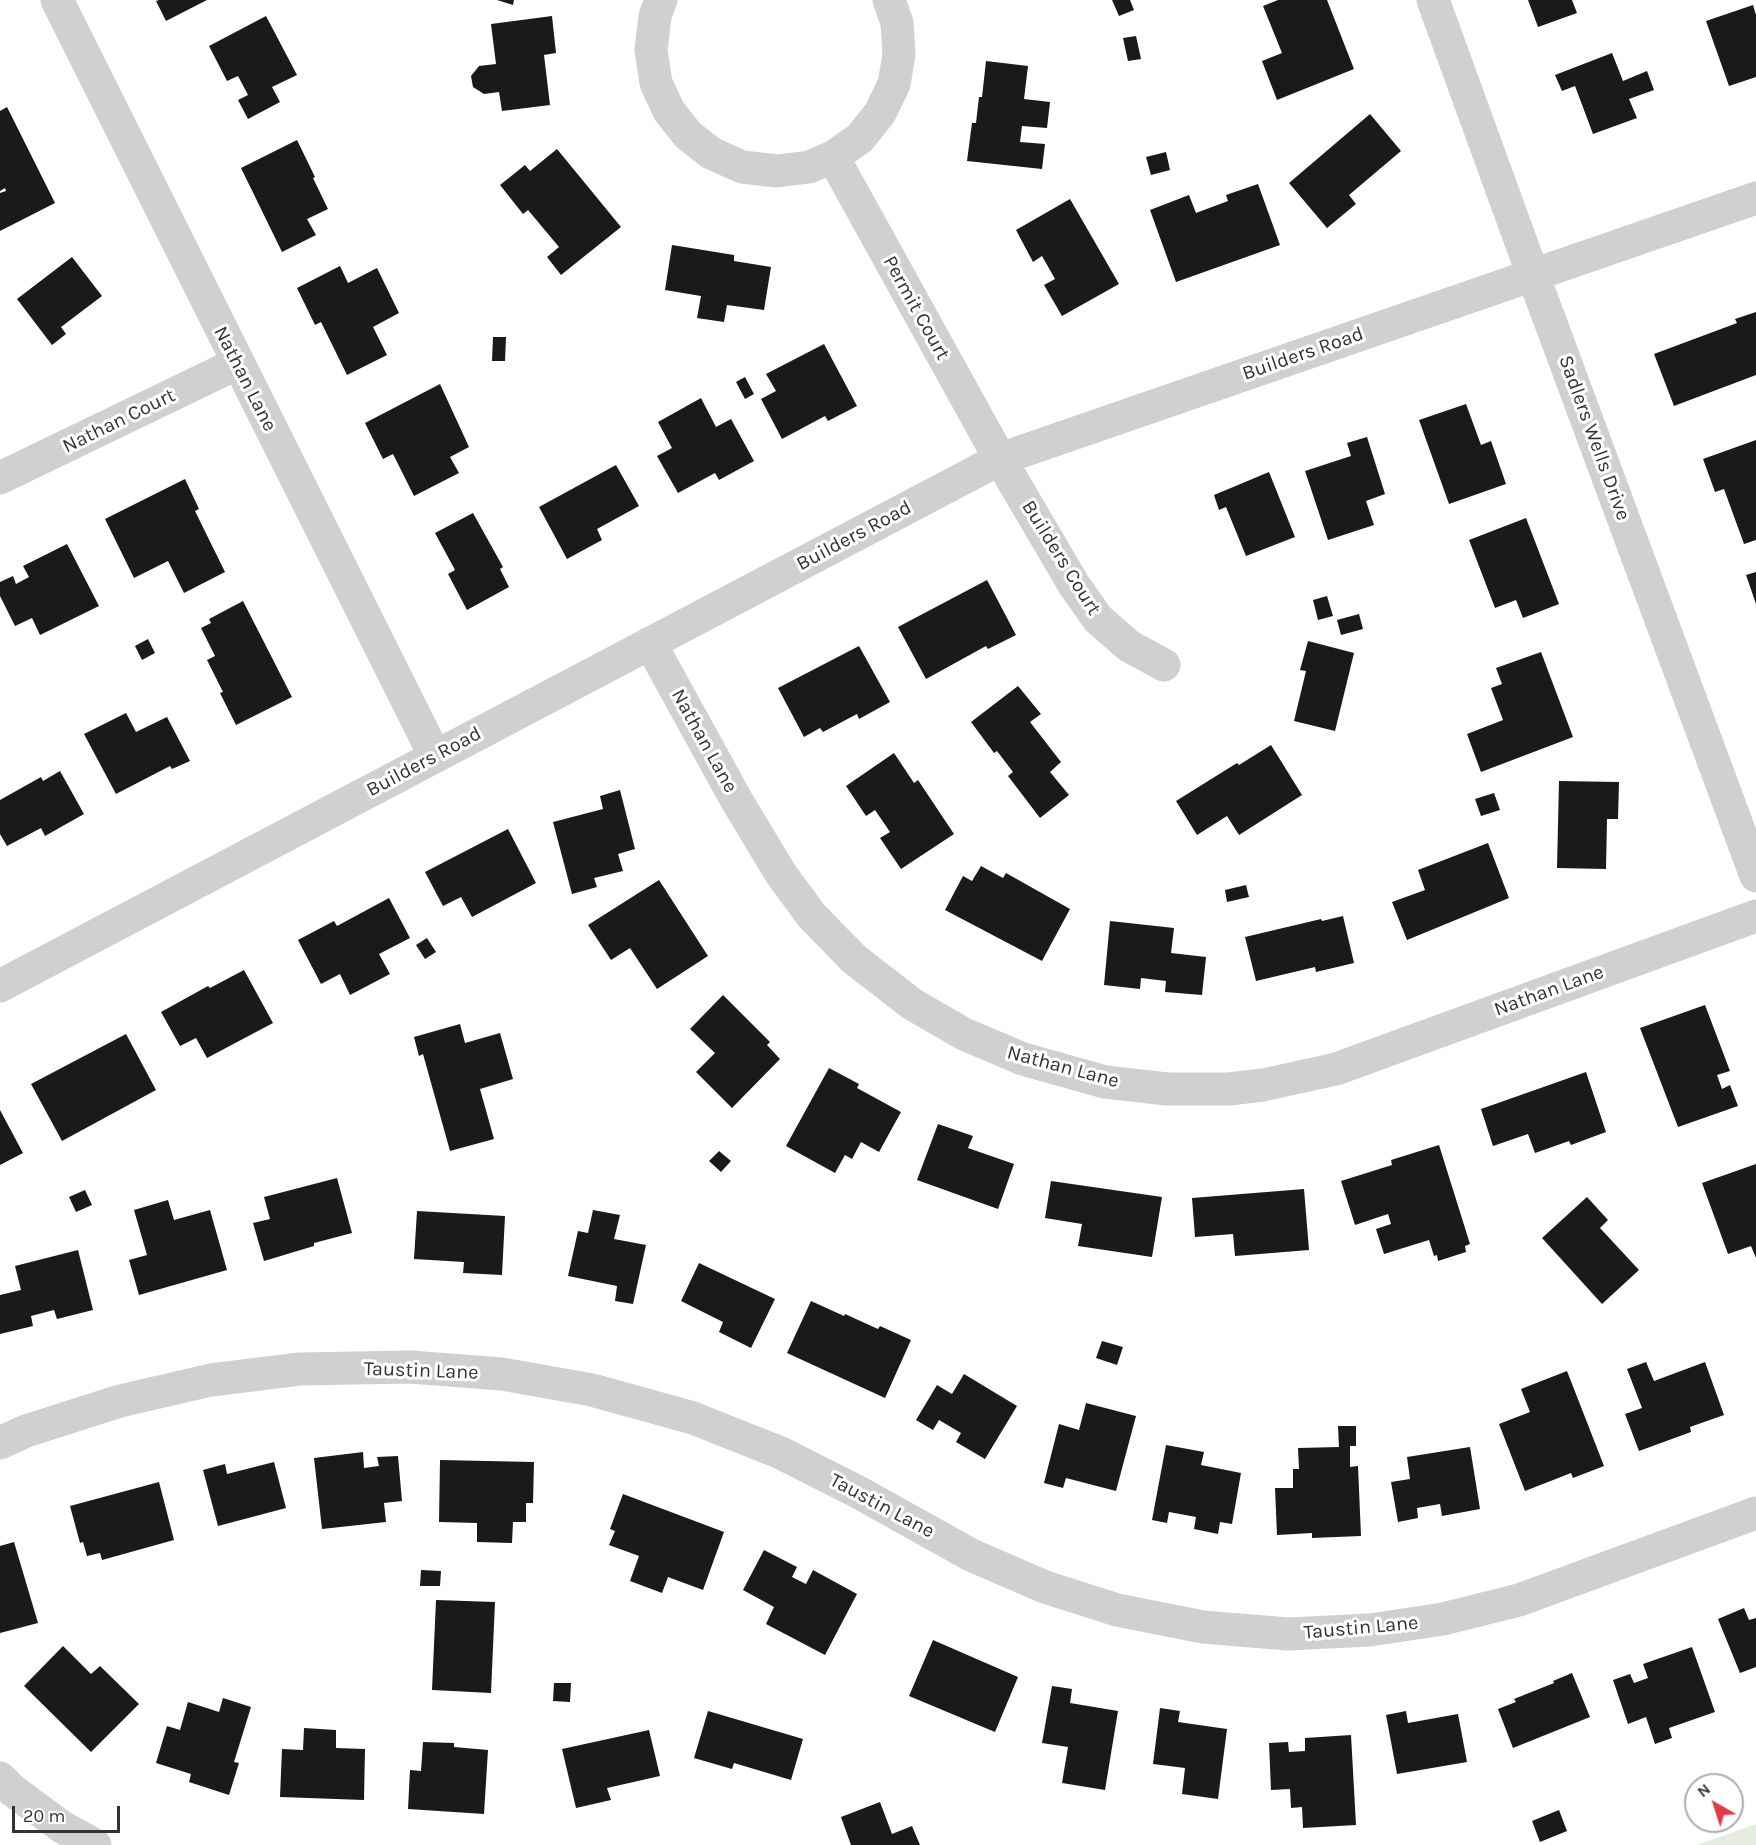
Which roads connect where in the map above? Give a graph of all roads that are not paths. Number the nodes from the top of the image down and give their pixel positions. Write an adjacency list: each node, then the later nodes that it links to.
1 (57, 0): 8 (street, Nathan Lane)
2 (661, 0): 5 (street)
3 (889, 0): 5 (street)
4 (1432, 0): 7 (street, Sadlers Wells Drive)
5 (833, 157): 9 (street, Permit Court)
6 (1756, 198): 7 (street, Builders Road)
7 (1533, 275): 9 (street, Builders Road); 14 (street, Sadlers Wells Drive)
8 (238, 363): 10 (street, Nathan Court); 13 (street, Nathan Lane)
9 (1000, 459): 11 (street, Builders Road); 12 (street, Builders Court)
10 (0, 478)
11 (650, 642): 13 (street, Builders Road); 15 (street, Nathan Lane)
12 (1164, 665)
13 (435, 756): 16 (street, Builders Road)
14 (1756, 876)
15 (1756, 916)
16 (0, 986)
17 (0, 1443): 18 (street, Taustin Lane)
18 (1756, 1514)
19 (0, 1778): 20 (street)
20 (94, 1845)

